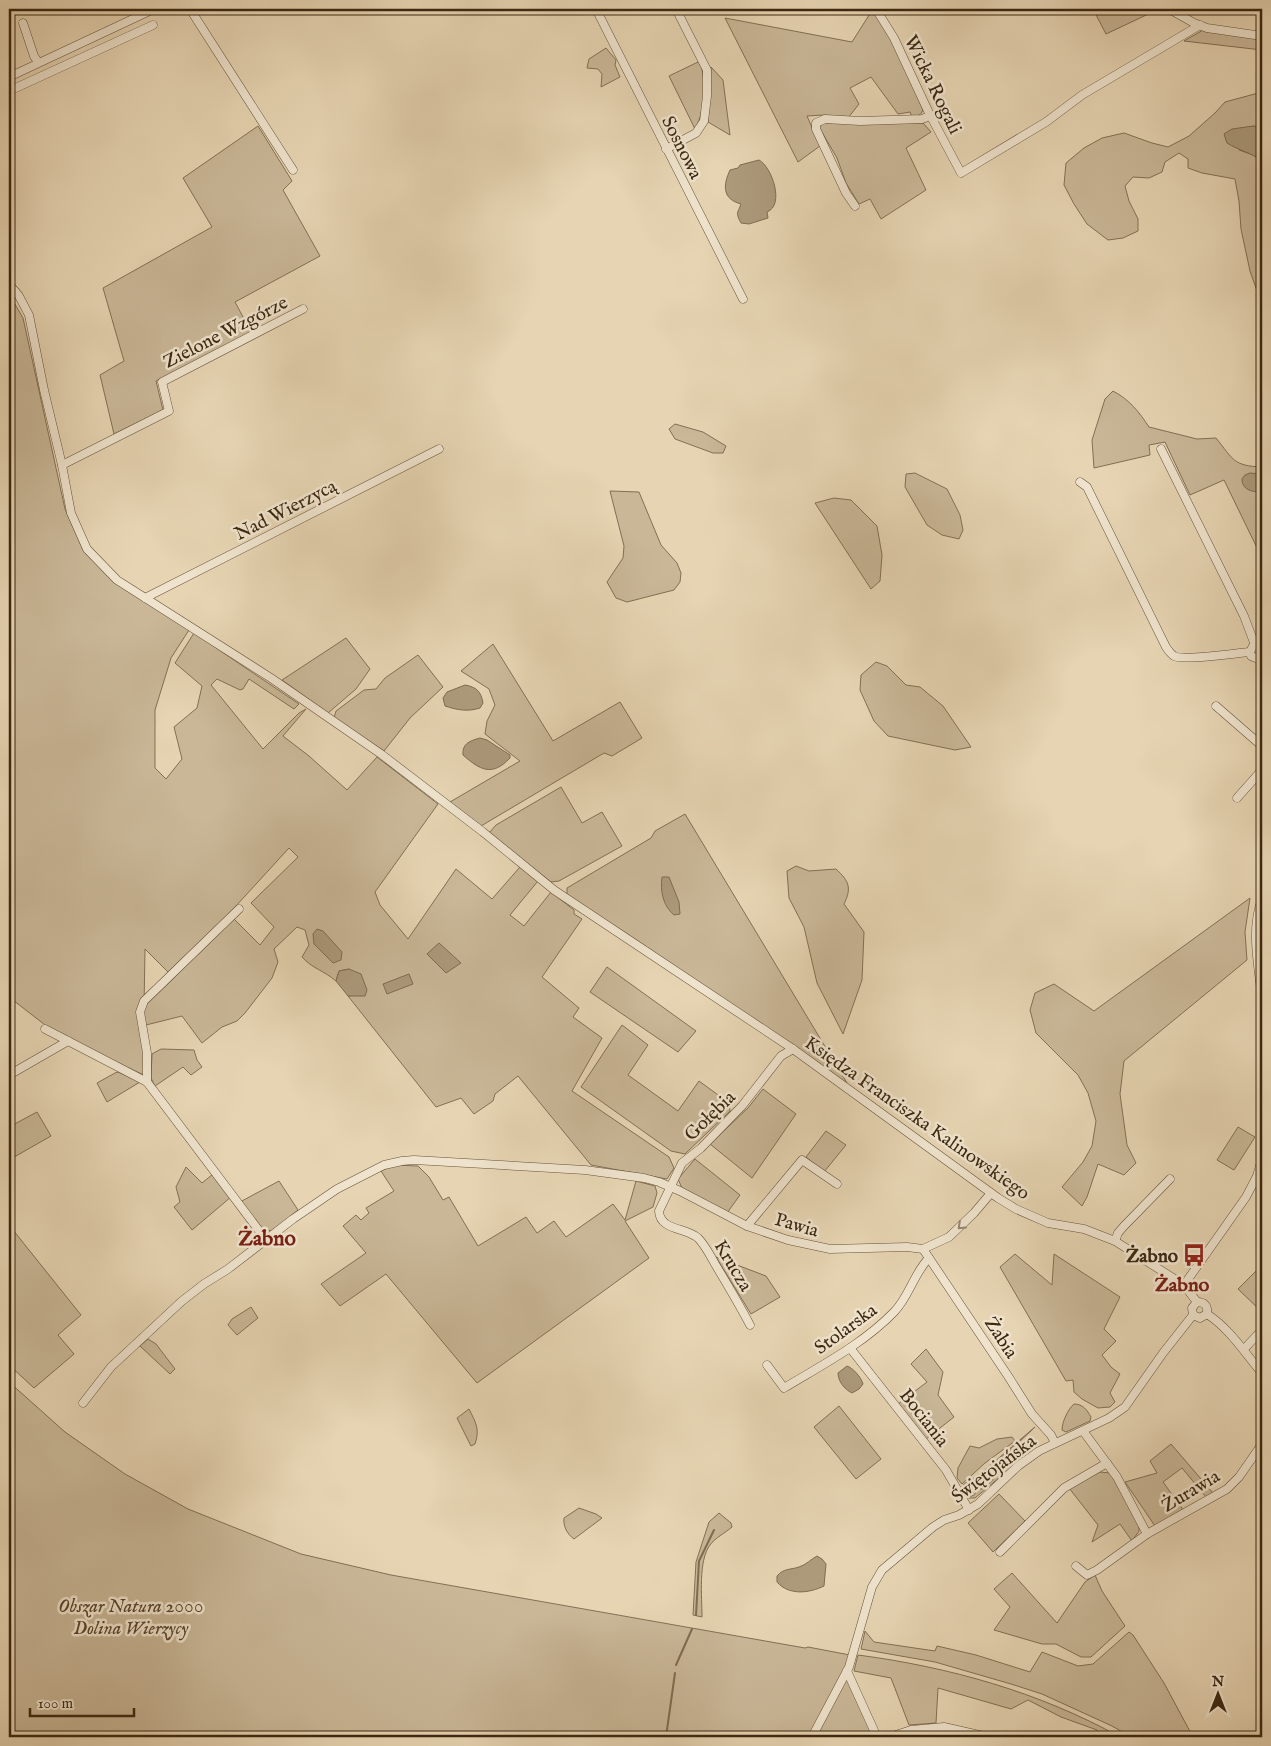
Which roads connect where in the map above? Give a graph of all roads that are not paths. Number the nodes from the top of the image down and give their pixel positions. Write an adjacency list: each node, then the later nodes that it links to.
1 (154, 9): 11 (street)
2 (190, 9): 17 (street)
3 (596, 9): 16 (street, Sosnowa)
4 (676, 9): 16 (street)
5 (876, 9): 15 (street, Wicka Rogali)
6 (1169, 9): 9 (street)
7 (23, 23): 11 (street)
8 (153, 25): 12 (street)
9 (1200, 25): 10 (street); 15 (street, Wicka Rogali)
10 (1262, 36)
11 (41, 61): 12 (street); 13 (street)
12 (50, 72): 14 (street)
13 (9, 77)
14 (9, 91)
15 (930, 116): 18 (street)
16 (666, 149): 20 (street, Sosnowa)
17 (293, 170)
18 (855, 206)
19 (9, 284): 24 (street, Księdza Franciszka Kalinowskiego)
20 (743, 299)
21 (303, 309): 24 (street, Zielone Wzgórze)
22 (439, 449): 26 (street, Nad Wierzycą)
23 (1161, 449): 27 (street)
24 (62, 465): 26 (street, Księdza Franciszka Kalinowskiego)
25 (1080, 482): 28 (street)
26 (145, 598): 38 (street, Księdza Franciszka Kalinowskiego)
27 (1259, 646): 28 (street)
28 (1250, 652): 29 (street)
29 (1262, 658)
30 (1216, 706): 31 (street)
31 (1262, 746)
32 (1262, 770): 33 (street)
33 (1237, 798)
34 (1262, 899): 36 (street)
35 (238, 909): 43 (street)
36 (1262, 999)
37 (46, 1029): 39 (street)
38 (775, 1038): 40 (street, Księdza Franciszka Kalinowskiego); 41 (street)
39 (68, 1041): 42 (street); 43 (street)
40 (793, 1049): 41 (street, Gołębia); 48 (street, Księdza Franciszka Kalinowskiego)
41 (773, 1067): 47 (street, Gołębia)
42 (9, 1076)
43 (147, 1082): 50 (street)
44 (1262, 1159): 54 (street)
45 (1170, 1180): 51 (street)
46 (837, 1184): 49 (street)
47 (670, 1187): 49 (street, Pawia); 50 (street, Pawia); 58 (street, Krucza)
48 (991, 1193): 51 (street, Księdza Franciszka Kalinowskiego); 52 (street, Pawia, one-way to 52)
49 (747, 1226): 52 (street, Pawia)
50 (266, 1240): 64 (street, Pawia)
51 (1115, 1241): 54 (street, Księdza Franciszka Kalinowskiego)
52 (923, 1249): 53 (street, Żabia)
53 (929, 1258): 60 (street, Stolarska); 66 (street, Żabia)
54 (1184, 1285): 55 (street, Księdza Franciszka Kalinowskiego)
55 (1197, 1302): 56 (street); 57 (street)
56 (1207, 1314): 57 (street); 61 (street)
57 (1193, 1315): 65 (street, Świętojańska)
58 (750, 1325)
59 (1262, 1330): 61 (street)
60 (850, 1348): 62 (street, Stolarska); 69 (street, Bociania)
61 (1244, 1349): 63 (street)
62 (767, 1365)
63 (1262, 1373)
64 (83, 1403)
65 (1083, 1430): 66 (street, Świętojańska); 68 (street, Żurawia)
66 (1055, 1443): 69 (street, Świętojańska)
67 (1262, 1444): 70 (street, Żurawia)
68 (1107, 1463): 70 (street, Żurawia); 71 (street)
69 (969, 1510): 73 (street, Świętojańska)
70 (1147, 1534): 72 (street, Żurawia)
71 (1000, 1552)
72 (1076, 1566)
73 (847, 1671): 74 (street, Świętojańska); 75 (street)
74 (812, 1737)
75 (876, 1737)
76 (890, 1737): 77 (street)
77 (988, 1737)

